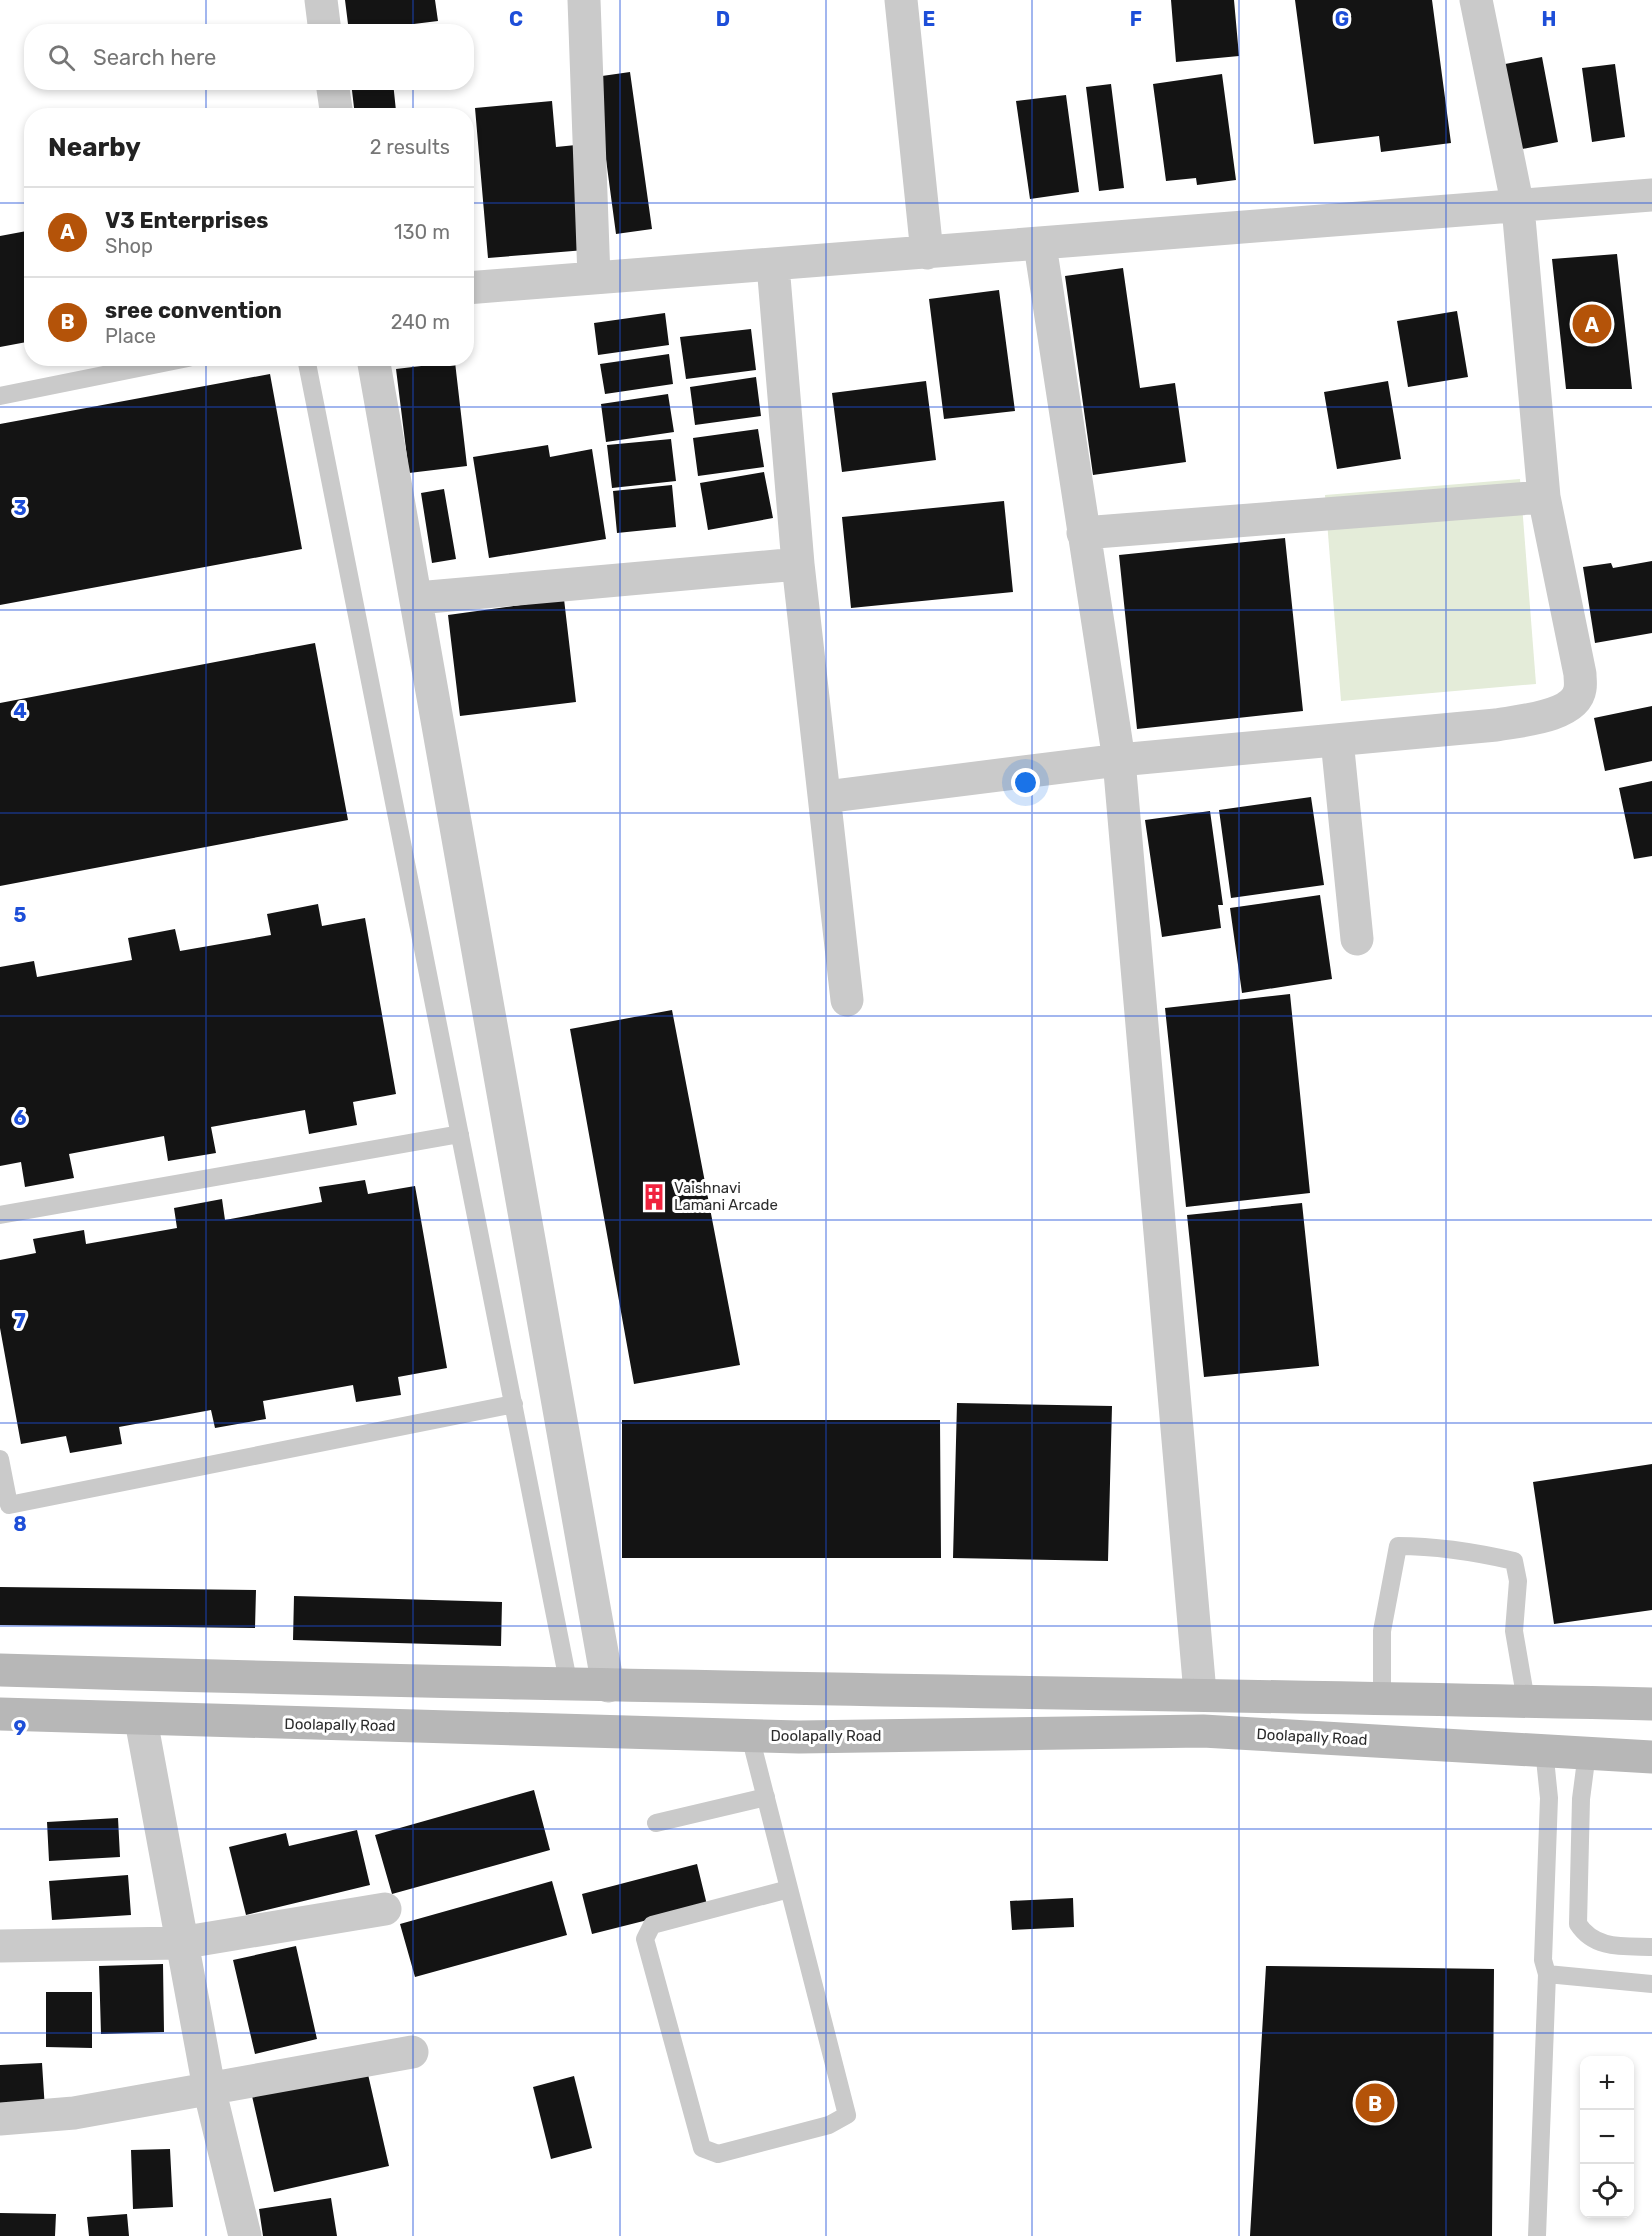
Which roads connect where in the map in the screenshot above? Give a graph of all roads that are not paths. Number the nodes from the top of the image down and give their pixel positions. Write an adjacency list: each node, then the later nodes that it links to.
1 (321, 0): 5 (street)
2 (584, 0): 13 (street)
3 (901, 0): 11 (street)
4 (1476, 0): 9 (street)
5 (324, 24)
6 (333, 90): 7 (street)
7 (336, 108)
8 (1652, 195): 9 (street)
9 (1518, 207): 10 (street); 19 (street)
10 (1040, 245): 11 (street); 20 (street)
11 (927, 253): 12 (street)
12 (773, 265): 13 (street); 21 (street)
13 (594, 279): 14 (street)
14 (474, 287)
15 (148, 366): 18 (lane)
16 (308, 366): 28 (lane)
17 (374, 366): 22 (street)
18 (0, 396)
19 (1544, 497): 20 (street); 23 (street)
20 (1083, 533): 24 (street)
21 (798, 564): 22 (street); 25 (street)
22 (417, 598): 34 (street)
23 (1337, 740): 24 (street); 26 (street)
24 (1119, 760): 25 (street); 35 (street)
25 (825, 797): 27 (street)
26 (1357, 939)
27 (847, 1000)
28 (460, 1134): 29 (lane); 30 (lane)
29 (0, 1215)
30 (514, 1404): 31 (lane); 33 (lane)
31 (0, 1459)
32 (0, 1670): 33 (main road)
33 (569, 1686): 34 (main road)
34 (608, 1686): 35 (main road)
35 (1200, 1694): 36 (main road)
36 (1382, 1698): 37 (main road); 37 (lane)
37 (1526, 1701): 38 (main road)
38 (1652, 1704)
39 (0, 1714): 40 (main road, Doolapally Road)
40 (141, 1720): 41 (main road, Doolapally Road); 49 (street)
41 (750, 1736): 42 (main road, Doolapally Road); 45 (lane)
42 (1544, 1749): 43 (main road, Doolapally Road); 52 (lane)
43 (1587, 1753): 44 (main road, Doolapally Road); 51 (lane)
44 (1652, 1756)
45 (766, 1797): 46 (lane); 47 (lane)
46 (656, 1823)
47 (789, 1889): 47 (lane)
48 (385, 1909): 49 (street)
49 (180, 1943): 50 (street); 55 (street)
50 (0, 1946)
51 (1652, 1947)
52 (1547, 1974): 53 (lane); 58 (lane)
53 (1652, 1984)
54 (412, 2052): 55 (street)
55 (209, 2088): 56 (street); 57 (street)
56 (0, 2119)
57 (245, 2236)
58 (1537, 2236)

